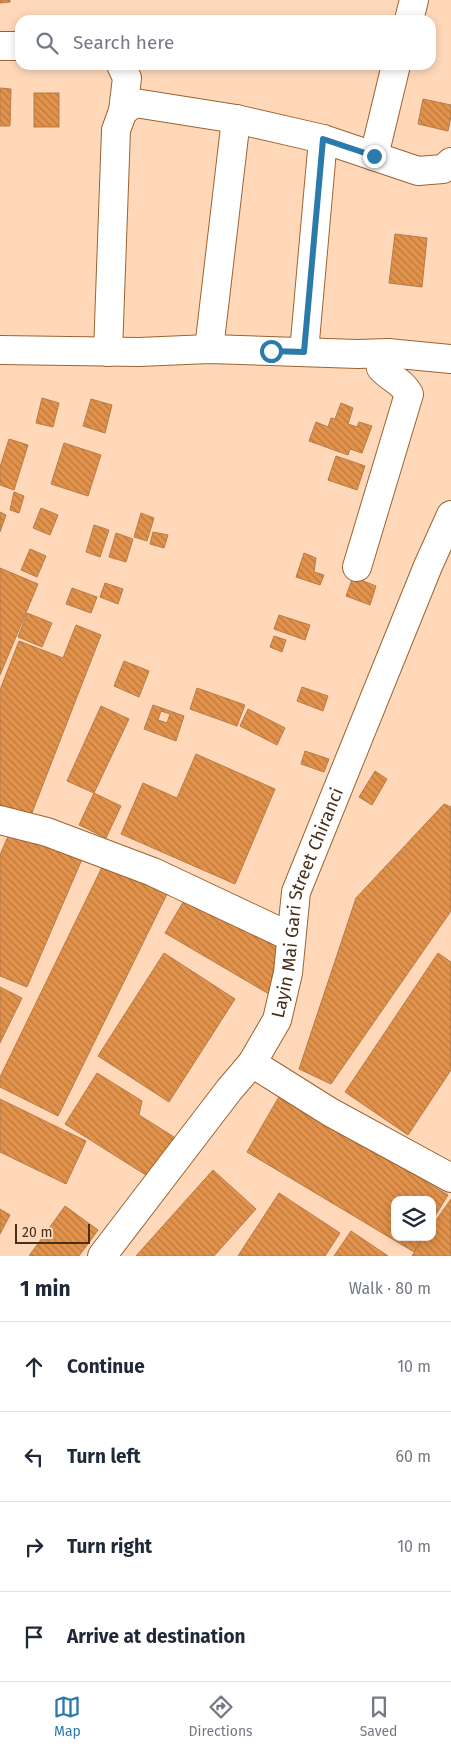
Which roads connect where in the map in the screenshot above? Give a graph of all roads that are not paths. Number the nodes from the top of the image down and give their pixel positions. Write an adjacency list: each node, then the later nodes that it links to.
1 (414, 0): 2 (street)
2 (410, 15)
3 (0, 46): 4 (street)
4 (15, 46)
5 (123, 70): 7 (street)
6 (395, 70): 10 (street)
7 (123, 111): 8 (street); 14 (street)
8 (236, 119): 9 (street); 12 (street)
9 (323, 139): 10 (street); 15 (street)
10 (374, 156): 11 (street)
11 (451, 162)
12 (209, 349): 14 (street); 15 (street)
13 (0, 350): 14 (street)
14 (108, 352)
15 (304, 352): 16 (street)
16 (388, 353): 17 (street); 19 (street)
17 (451, 359)
18 (451, 515): 21 (street, Layin Mai Gari Street Chiranci)
19 (357, 567)
20 (0, 820): 21 (street)
21 (291, 937): 22 (street, Layin Mai Gari Street Chiranci)
22 (252, 1063): 23 (street); 24 (street, Layin Mai Gari Street Chiranci)
23 (451, 1178)
24 (102, 1256)

